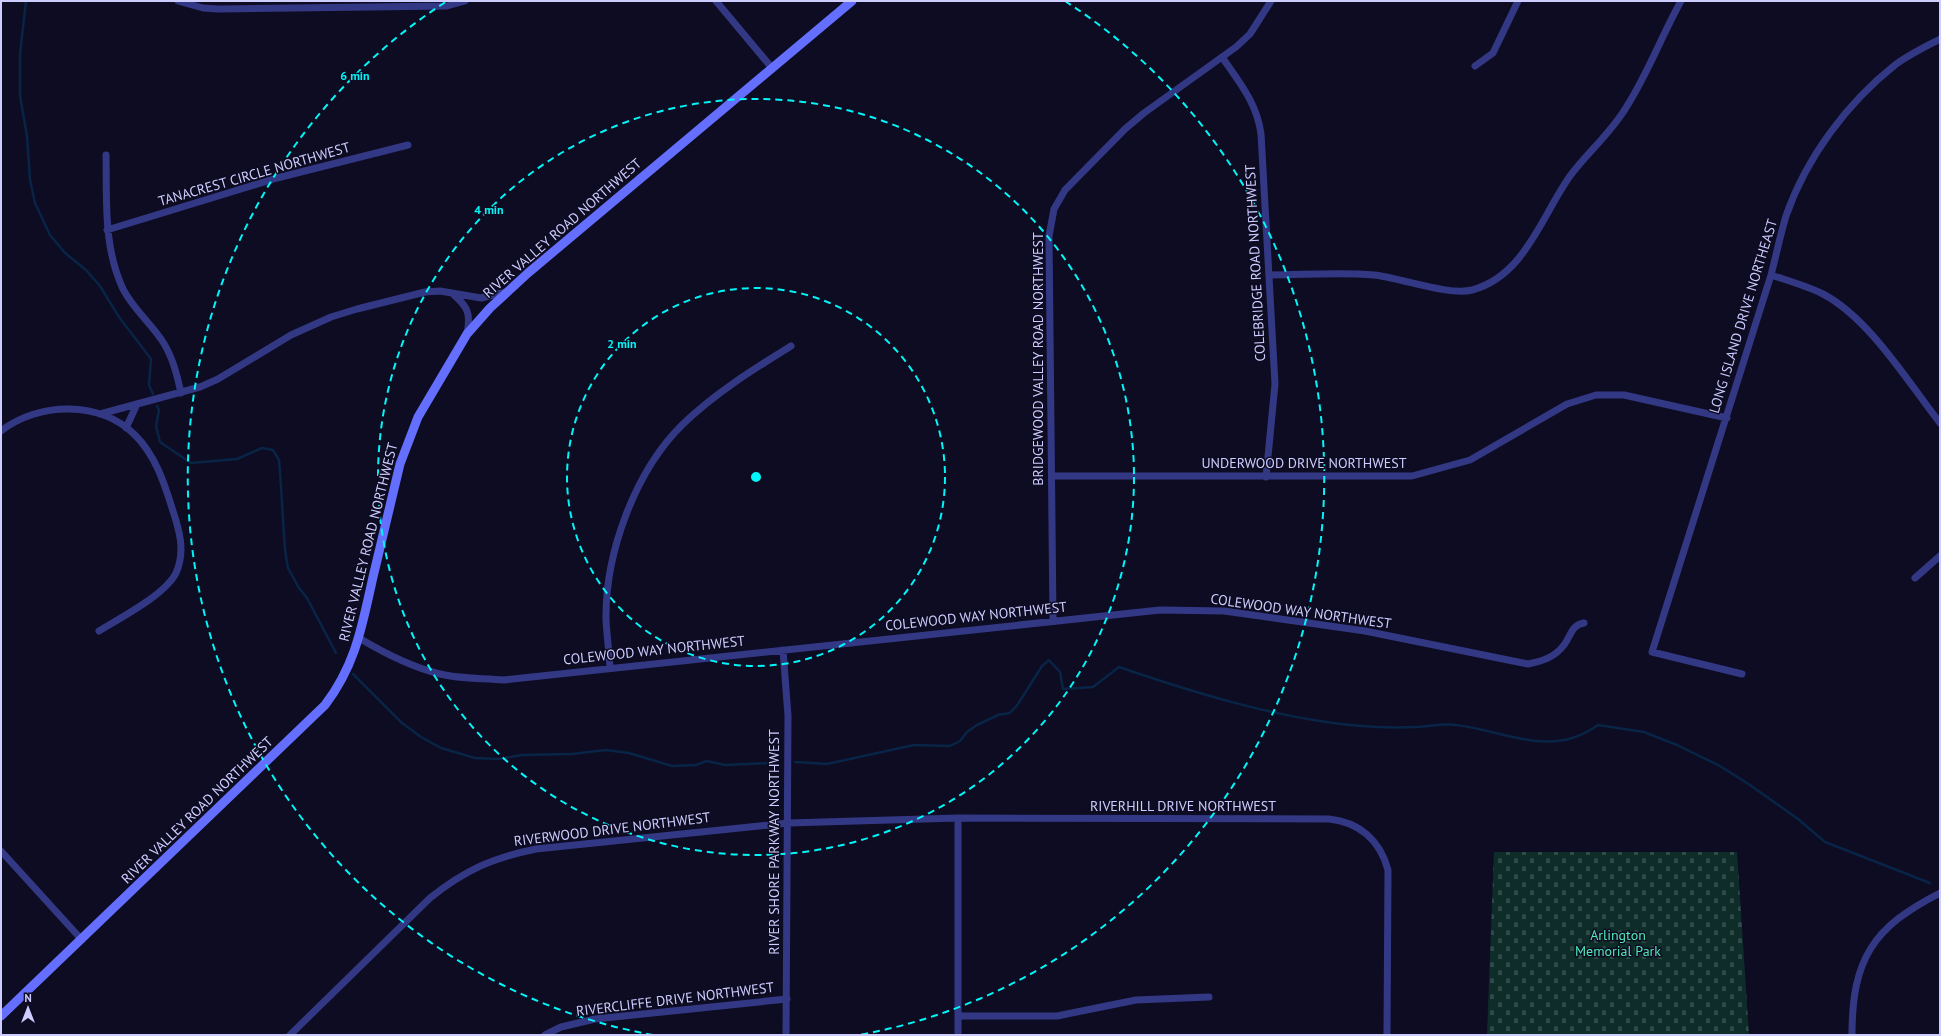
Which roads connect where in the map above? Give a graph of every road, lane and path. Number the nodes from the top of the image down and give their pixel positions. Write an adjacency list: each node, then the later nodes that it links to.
1 (178, 1): 2 (street)
2 (465, 1)
3 (716, 1): 11 (street)
4 (852, 1): 11 (street, RIVER VALLEY ROAD NORTHWEST)
5 (1271, 1): 9 (street, BRIDGEWOOD VALLEY ROAD NORTHWEST)
6 (1518, 1): 10 (street)
7 (1681, 1): 15 (street)
8 (1940, 39): 16 (street, LONG ISLAND DRIVE NORTHEAST)
9 (1222, 57): 15 (street, COLEBRIDGE ROAD NORTHWEST); 28 (street, BRIDGEWOOD VALLEY ROAD NORTHWEST)
10 (1475, 66)
11 (772, 68): 17 (street, RIVER VALLEY ROAD NORTHWEST)
12 (408, 145): 14 (street, TANACREST CIRCLE NORTHWEST)
13 (106, 154): 14 (street)
14 (107, 230): 21 (street)
15 (1268, 275): 29 (street, COLEBRIDGE ROAD NORTHWEST)
16 (1771, 275): 24 (street, LONG ISLAND DRIVE NORTHEAST); 25 (street)
17 (506, 292): 18 (street); 19 (street, RIVER VALLEY ROAD NORTHWEST)
18 (453, 293): 19 (street); 21 (street)
19 (467, 334): 35 (street, RIVER VALLEY ROAD NORTHWEST)
20 (791, 346): 37 (street)
21 (182, 393): 22 (street)
22 (137, 404): 23 (street); 26 (street)
23 (100, 414): 26 (street); 27 (street)
24 (1727, 418): 29 (street, UNDERWOOD DRIVE NORTHWEST); 38 (street, LONG ISLAND DRIVE NORTHEAST)
25 (1940, 423)
26 (126, 428): 34 (street)
27 (1, 431)
28 (1052, 476): 29 (street, UNDERWOOD DRIVE NORTHWEST); 32 (street, BRIDGEWOOD VALLEY ROAD NORTHWEST)
29 (1266, 477)
30 (1940, 556): 31 (street)
31 (1915, 578)
32 (1054, 621): 33 (street, COLEWOOD WAY NORTHWEST); 36 (street, COLEWOOD WAY NORTHWEST)
33 (1584, 623)
34 (99, 631)
35 (359, 638): 37 (street, COLEWOOD WAY NORTHWEST); 43 (street, RIVER VALLEY ROAD NORTHWEST)
36 (783, 650): 37 (street, COLEWOOD WAY NORTHWEST); 40 (street, RIVER SHORE PARKWAY NORTHWEST)
37 (610, 668)
38 (1742, 674)
39 (958, 818): 40 (street, RIVERHILL DRIVE NORTHWEST); 47 (street); 52 (street, RIVERHILL DRIVE NORTHWEST)
40 (788, 823): 45 (street, RIVER SHORE PARKWAY NORTHWEST); 48 (street, RIVERWOOD DRIVE NORTHWEST)
41 (1, 851): 43 (street)
42 (1940, 894): 53 (street)
43 (82, 940): 46 (street, RIVER VALLEY ROAD NORTHWEST)
44 (1209, 997): 47 (street)
45 (787, 999): 49 (street, RIVERCLIFFE DRIVE NORTHWEST); 50 (street, RIVER SHORE PARKWAY NORTHWEST)
46 (1, 1016)
47 (958, 1016): 51 (street)
48 (290, 1035)
49 (545, 1035)
50 (786, 1035)
51 (958, 1035)
52 (1387, 1035)
53 (1852, 1035)

